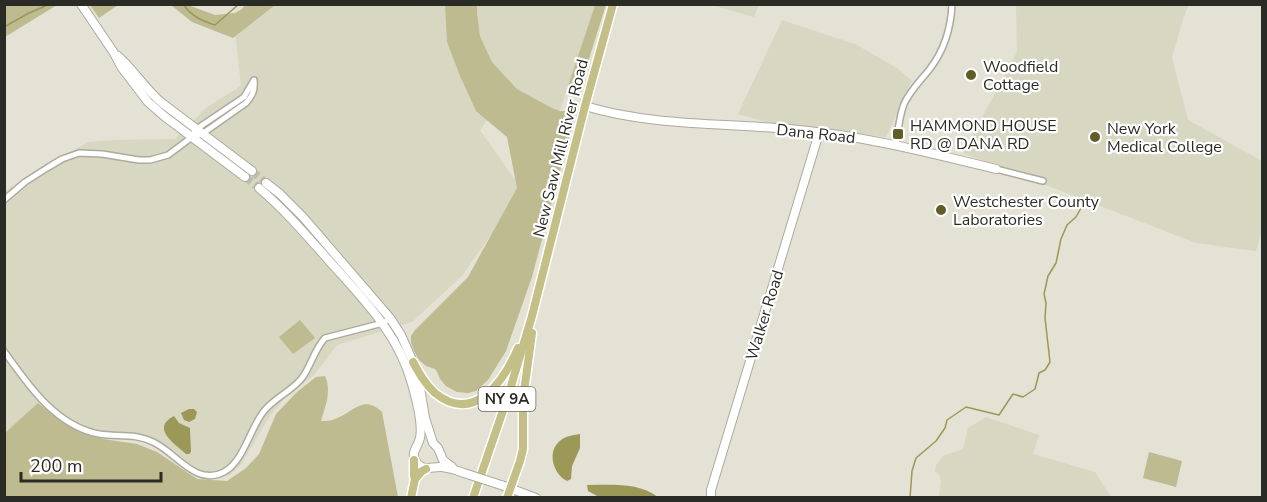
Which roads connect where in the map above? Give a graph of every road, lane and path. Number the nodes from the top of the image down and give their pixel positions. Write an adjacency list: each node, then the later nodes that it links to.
1 (81, 4): 6 (street)
2 (613, 4): 4 (main road, New Saw Mill River Road / NY 9A)
3 (952, 4): 7 (street)
4 (585, 106): 5 (street, Dana Road); 14 (main road, New Saw Mill River Road / NY 9A)
5 (819, 133): 7 (street, Dana Road); 29 (street, Walker Road)
6 (197, 134): 6 (street); 9 (street); 10 (street); 13 (street)
7 (896, 145): 8 (street, Dana Road)
8 (996, 169): 11 (street, Dana Road)
9 (252, 171)
10 (244, 177)
11 (1043, 181)
12 (262, 186): 15 (street)
13 (4, 200)
14 (536, 300): 17 (main road); 25 (main road); 27 (main road, NY 9A)
15 (386, 320): 16 (street); 17 (street); 19 (street)
16 (4, 351)
17 (413, 362): 18 (street)
18 (433, 443): 19 (street); 20 (street)
19 (418, 444): 21 (street)
20 (440, 454): 22 (street); 23 (street)
21 (414, 460): 22 (street); 24 (main road)
22 (430, 468): 23 (street); 24 (main road)
23 (454, 469): 25 (street, bridge)
24 (415, 479): 26 (main road)
25 (506, 491): 28 (street)
26 (411, 498)
27 (473, 498)
28 (536, 498)
29 (711, 498)

